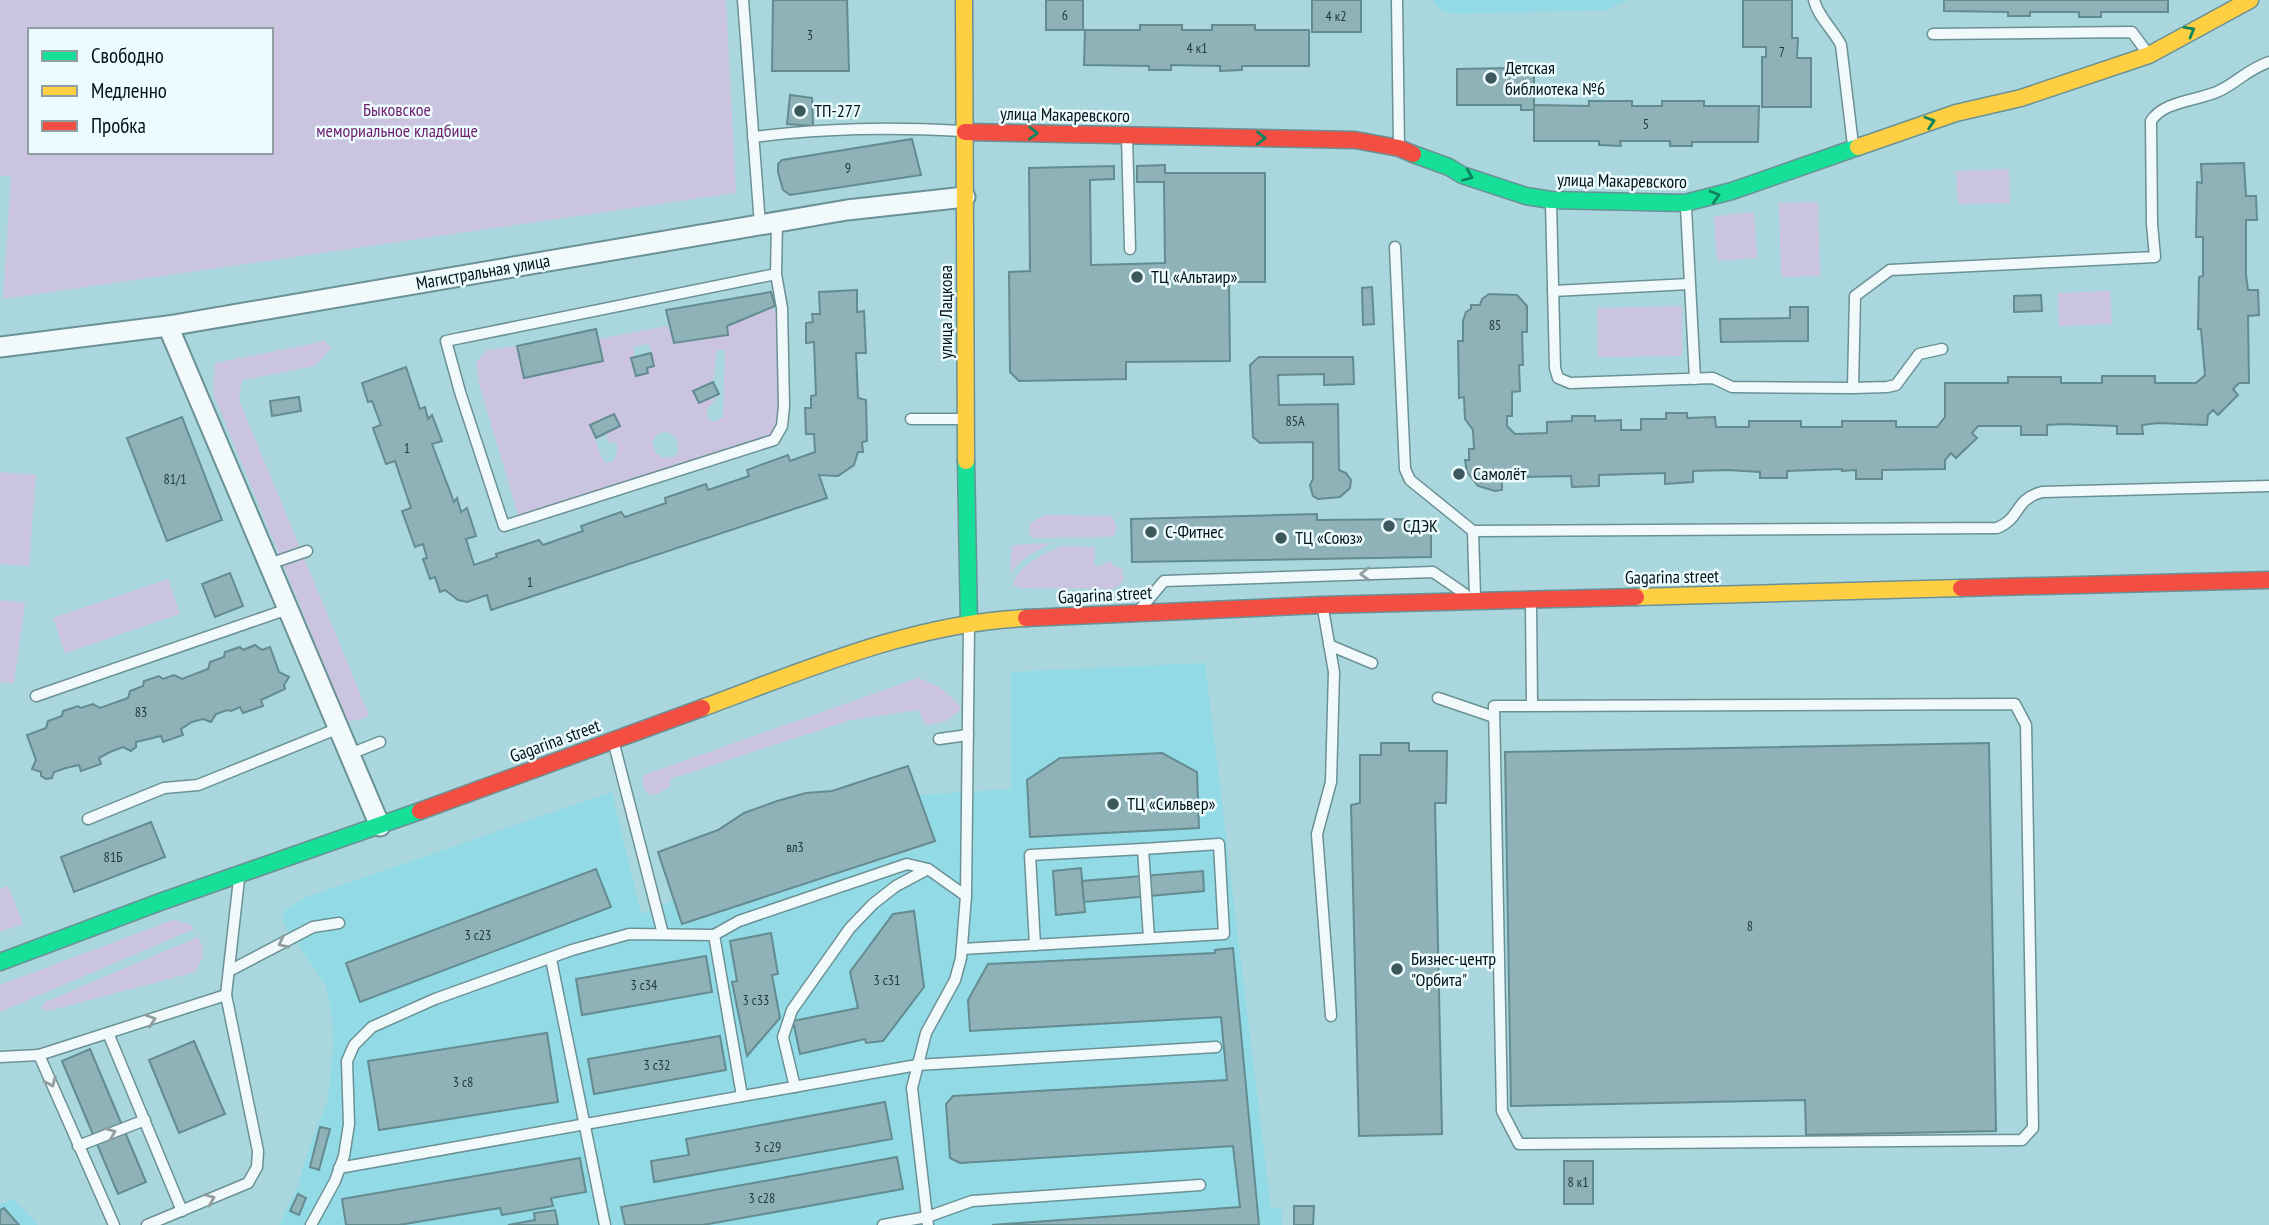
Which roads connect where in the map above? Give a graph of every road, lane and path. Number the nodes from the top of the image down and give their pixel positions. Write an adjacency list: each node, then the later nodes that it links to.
1 (743, 0): 11 (lane)
2 (964, 0): 9 (main road, улица Лацкова)
3 (1397, 0): 12 (lane)
4 (1814, 0): 13 (lane)
5 (2250, 0): 7 (main road, улица Макаревского, one-way to 5)
6 (1933, 34): 7 (lane)
7 (2148, 55): 13 (main road, улица Макаревского, one-way to 7)
8 (2269, 62): 27 (lane)
9 (965, 131): 10 (main road, улица Макаревского, one-way to 10); 11 (lane); 14 (main road, улица Лацкова)
10 (1127, 135): 12 (main road, улица Макаревского, one-way to 12); 19 (lane)
11 (753, 137): 17 (lane)
12 (1399, 148): 15 (main road, улица Макаревского, one-way to 15)
13 (1854, 148): 16 (main road, улица Макаревского, one-way to 13)
14 (965, 197): 17 (street, Магистральная улица); 29 (main road, улица Лацкова)
15 (1551, 200): 16 (main road, улица Макаревского); 22 (lane)
16 (1685, 203): 21 (lane)
17 (768, 223): 20 (lane); 23 (street, Магистральная улица)
18 (1395, 247): 31 (lane)
19 (1130, 249)
20 (776, 274): 20 (lane)
21 (1689, 284): 22 (lane); 26 (lane)
22 (1553, 290): 26 (lane)
23 (168, 326): 24 (street, Магистральная улица); 33 (street)
24 (0, 347)
25 (1942, 349): 27 (lane)
26 (1695, 379): 27 (lane)
27 (1853, 388)
28 (911, 419): 29 (lane)
29 (965, 419): 40 (main road, улица Лацкова)
30 (2269, 486): 31 (lane)
31 (1474, 531): 36 (lane)
32 (307, 551): 33 (lane)
33 (269, 564): 38 (street)
34 (2269, 580): 35 (main road, Gagarina street)
35 (1531, 599): 36 (main road, Gagarina street); 45 (lane)
36 (1475, 601): 37 (main road, Gagarina street); 39 (lane, one-way to 39)
37 (1322, 605): 39 (main road, Gagarina street); 41 (lane)
38 (288, 608): 43 (lane); 47 (street)
39 (1138, 612): 40 (main road, Gagarina street)
40 (969, 624): 48 (lane); 50 (main road, Gagarina street)
41 (1329, 645): 42 (lane); 69 (lane)
42 (1372, 663)
43 (36, 696)
44 (1438, 698): 46 (lane)
45 (1532, 705): 46 (lane); 46 (lane)
46 (1494, 717)
47 (339, 728): 52 (street); 53 (lane)
48 (968, 735): 49 (lane); 58 (lane)
49 (939, 739)
50 (613, 740): 54 (main road, Gagarina street); 60 (lane)
51 (380, 742): 52 (lane)
52 (350, 754): 54 (street)
53 (88, 819)
54 (380, 826): 57 (main road, Gagarina street)
55 (1143, 849): 62 (lane); 62 (lane); 63 (lane)
56 (928, 869): 58 (lane); 61 (lane); 75 (lane)
57 (239, 875): 66 (main road, Gagarina street); 67 (lane)
58 (966, 896): 64 (lane)
59 (339, 923): 67 (lane, one-way to 67)
60 (663, 934): 61 (lane); 65 (lane)
61 (714, 935): 76 (lane)
62 (1149, 938): 63 (lane)
63 (1035, 945): 64 (lane)
64 (962, 949): 74 (lane)
65 (551, 959): 78 (lane); 80 (lane)
66 (0, 962)
67 (229, 971): 68 (lane)
68 (226, 995): 70 (lane, one-way to 68); 82 (lane, one-way to 68)
69 (1331, 1016)
70 (108, 1034): 72 (lane); 77 (lane)
71 (1216, 1047): 74 (lane)
72 (39, 1055): 73 (lane); 79 (lane, one-way to 79)
73 (0, 1057)
74 (917, 1065): 75 (lane); 83 (lane)
75 (795, 1087): 76 (lane)
76 (743, 1096): 78 (lane)
77 (145, 1120): 79 (lane, one-way to 77); 82 (lane)
78 (584, 1125): 80 (lane); 87 (lane)
79 (78, 1146): 84 (lane)
80 (339, 1168): 86 (lane)
81 (1200, 1185): 83 (lane)
82 (182, 1210): 85 (lane)
83 (928, 1221): 88 (lane)
84 (114, 1225)
85 (147, 1225)
86 (311, 1225)
87 (605, 1225)
88 (883, 1225)

